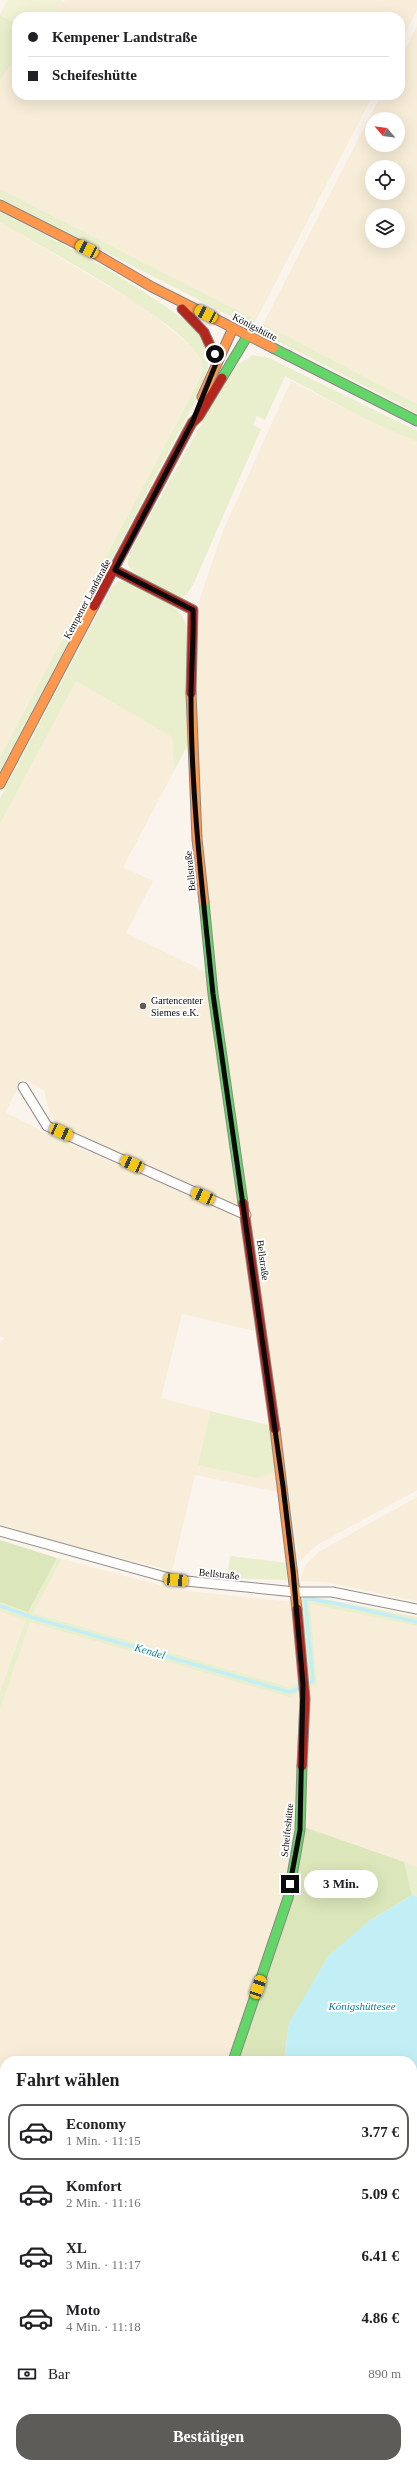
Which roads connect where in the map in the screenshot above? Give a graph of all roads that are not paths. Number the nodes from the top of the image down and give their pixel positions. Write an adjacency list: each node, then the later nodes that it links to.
1 (0, 204): 2 (street, Königshütte)
2 (152, 287): 3 (street, Königshütte); 5 (street)
3 (233, 328): 4 (street, Königshütte); 5 (street, Kempener Landstraße)
4 (248, 335): 6 (street, Königshütte); 7 (street, Kempener Landstraße)
5 (217, 361): 7 (street, Kempener Landstraße)
6 (417, 421)
7 (192, 423): 8 (street, Kempener Landstraße)
8 (115, 570): 9 (street, Kempener Landstraße); 11 (street, Bellstraße)
9 (0, 784)
10 (23, 1087): 11 (street)
11 (246, 1215): 13 (street, Bellstraße)
12 (0, 1531): 13 (street, Bellstraße)
13 (295, 1592): 14 (street, Bellstraße); 15 (street, Scheifeshütte)
14 (417, 1609)
15 (235, 2056)

